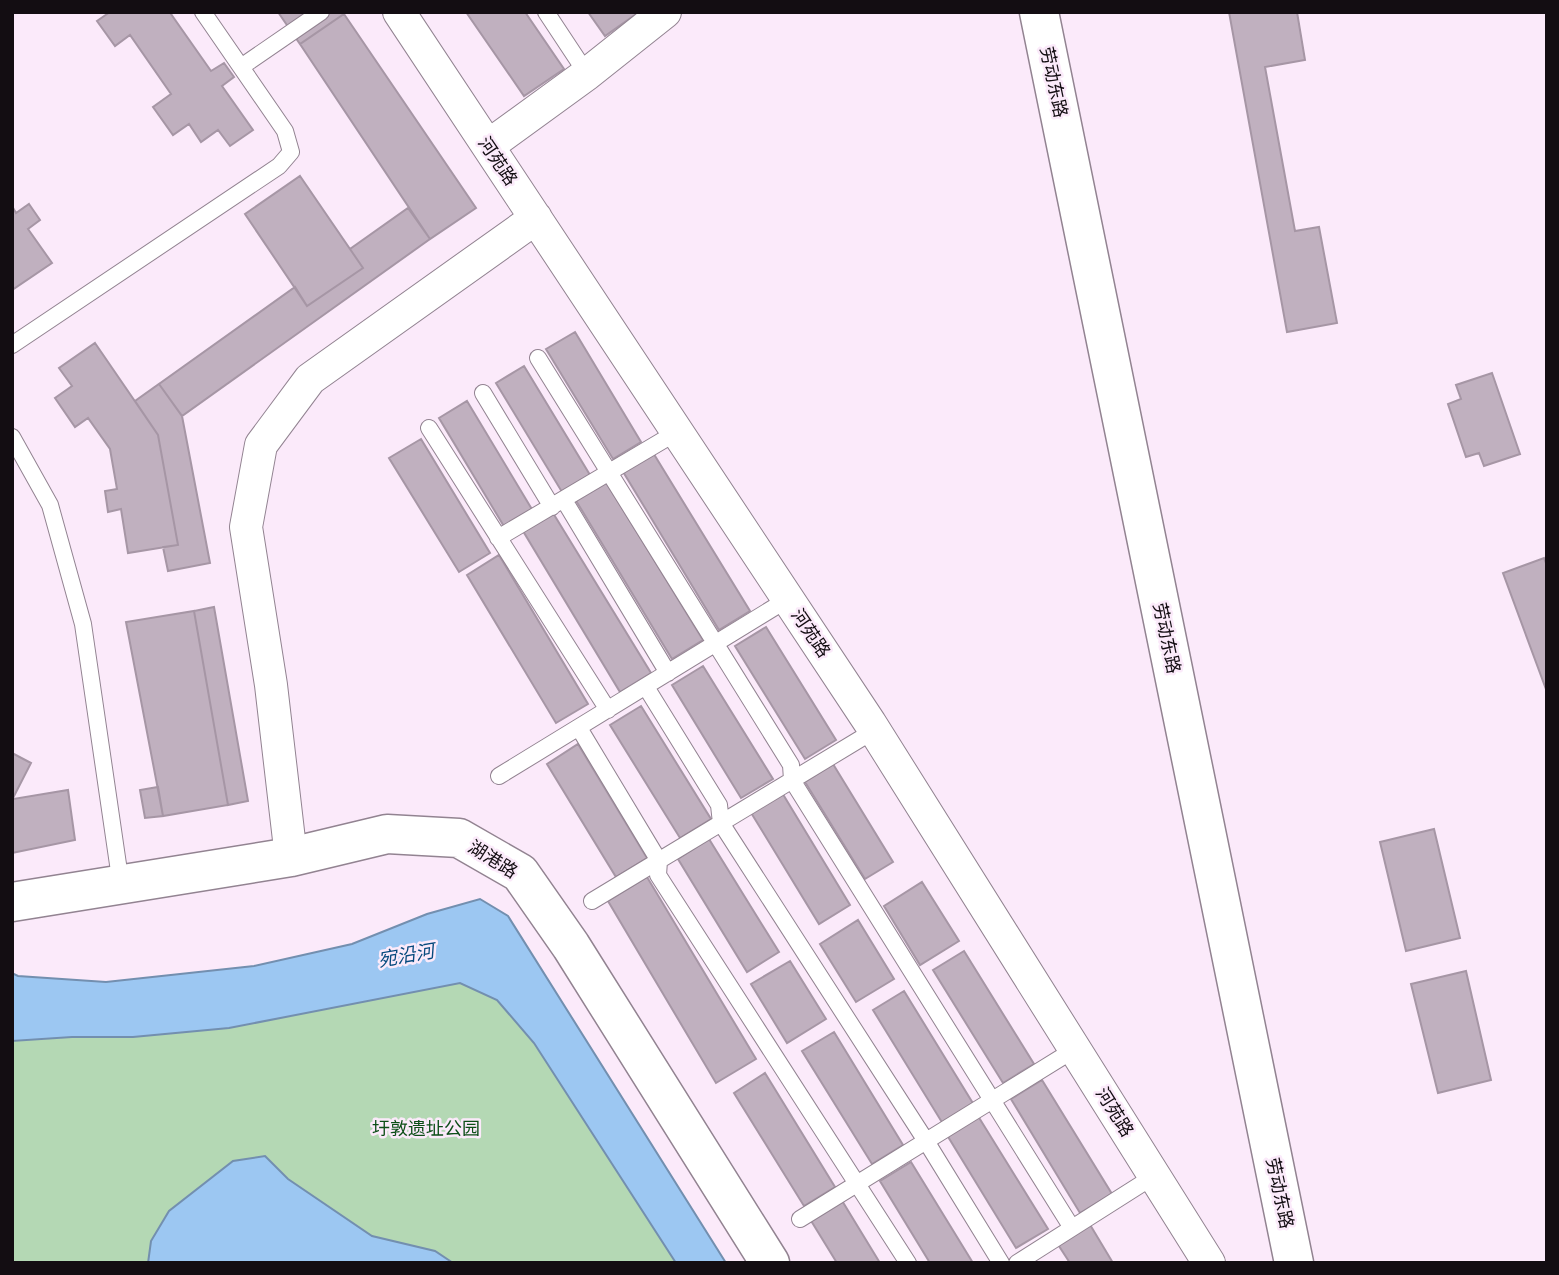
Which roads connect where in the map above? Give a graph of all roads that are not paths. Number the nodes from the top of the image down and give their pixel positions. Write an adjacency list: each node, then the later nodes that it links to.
1 (203, 12): 7 (lane)
2 (321, 12): 7 (lane)
3 (399, 12): 9 (street, 河苑路)
4 (546, 12): 8 (lane)
5 (665, 12): 8 (street)
6 (1039, 12): 47 (street, 劳动东路)
7 (241, 67): 11 (lane)
8 (587, 74): 9 (street)
9 (488, 146): 10 (street, 河苑路)
10 (536, 218): 15 (street, 河苑路); 30 (street)
11 (12, 345)
12 (538, 358): 17 (lane)
13 (482, 393): 18 (lane)
14 (429, 428): 19 (lane)
15 (677, 432): 17 (lane); 20 (street, 河苑路)
16 (12, 437): 32 (lane)
17 (609, 473): 18 (lane); 21 (lane)
18 (558, 503): 19 (lane); 22 (lane)
19 (498, 538): 24 (lane)
20 (788, 599): 21 (lane); 26 (street, 河苑路)
21 (716, 644): 22 (lane); 28 (lane)
22 (668, 673): 23 (lane)
23 (646, 687): 24 (lane); 29 (lane)
24 (608, 710): 25 (lane)
25 (579, 728): 27 (lane); 31 (lane)
26 (874, 730): 28 (lane); 35 (street, 河苑路)
27 (499, 776)
28 (792, 780): 29 (lane); 36 (lane)
29 (721, 823): 31 (lane); 37 (lane)
30 (291, 857): 32 (street, 湖港路); 42 (street, 湖港路)
31 (659, 861): 33 (lane); 39 (lane)
32 (121, 885): 34 (street, 湖港路)
33 (592, 901)
34 (12, 902)
35 (1075, 1049): 36 (lane); 38 (street, 河苑路)
36 (992, 1100): 37 (lane); 41 (lane)
37 (926, 1141): 39 (lane); 44 (lane)
38 (1154, 1175): 41 (lane); 46 (street, 河苑路)
39 (858, 1184): 40 (lane); 43 (lane)
40 (800, 1219)
41 (1072, 1228): 45 (lane)
42 (770, 1263)
43 (908, 1263)
44 (1001, 1263)
45 (1017, 1263)
46 (1209, 1263)
47 (1294, 1263)

